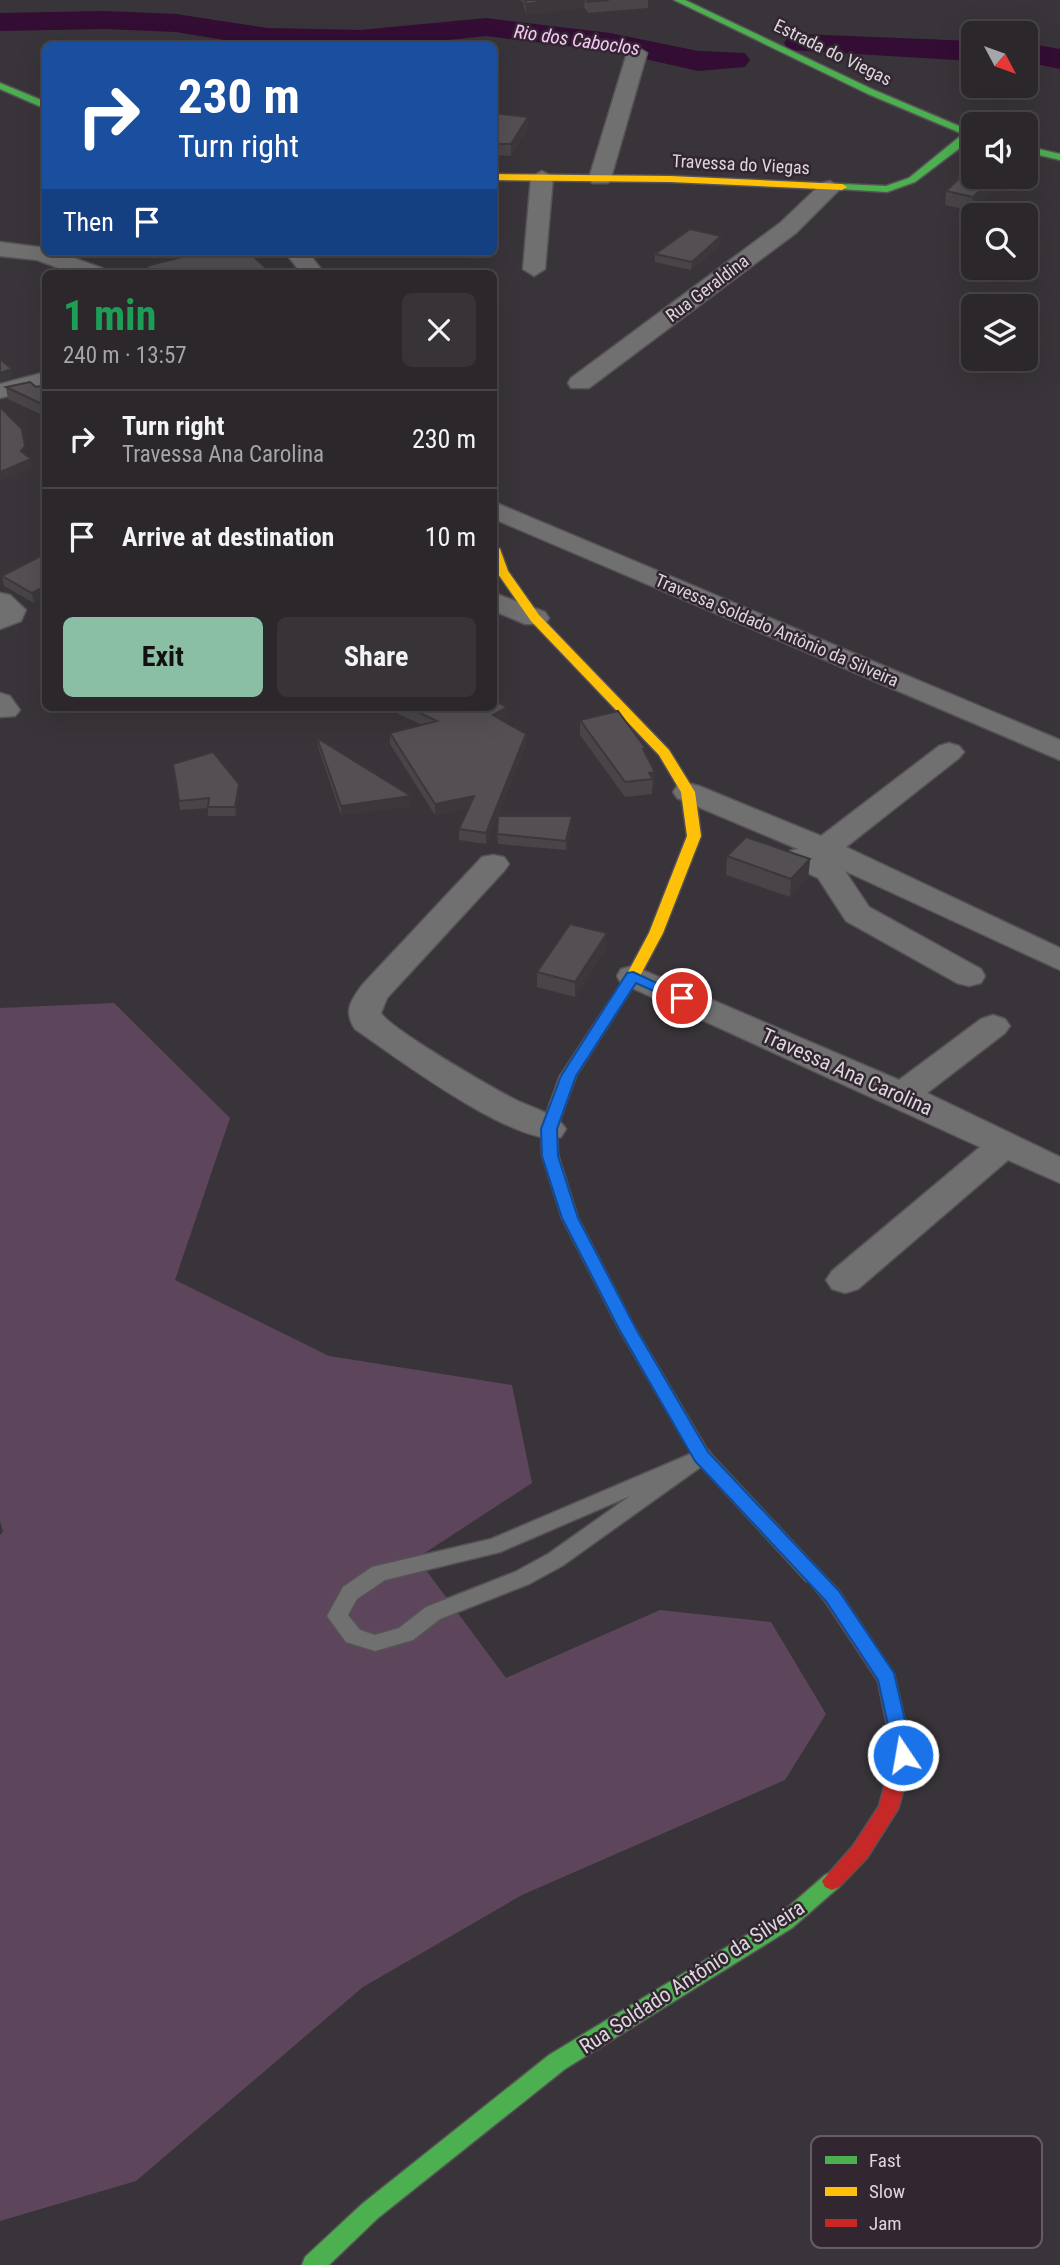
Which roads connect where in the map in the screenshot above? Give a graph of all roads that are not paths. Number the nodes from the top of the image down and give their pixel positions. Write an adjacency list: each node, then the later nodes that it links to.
1 (678, 0): 5 (street, Estrada do Viegas)
2 (637, 53): 11 (street)
3 (0, 86): 4 (street)
4 (42, 104)
5 (961, 131)
6 (961, 142): 12 (street, Travessa do Viegas)
7 (1038, 152): 8 (street)
8 (1060, 157)
9 (497, 177): 10 (street, Travessa do Viegas)
10 (542, 177): 11 (street, Travessa do Viegas); 17 (street)
11 (600, 178): 12 (street, Travessa do Viegas)
12 (830, 188): 21 (street, Rua Geraldina)
13 (0, 249): 14 (street)
14 (42, 254)
15 (47, 256): 18 (street)
16 (299, 256): 19 (street)
17 (534, 269)
18 (86, 270)
19 (311, 270)
20 (42, 380): 22 (street)
21 (580, 383)
22 (0, 391)
23 (497, 511): 29 (street, Travessa Soldado Antônio da Silveira)
24 (497, 557): 27 (street, Rua Soldado Antônio da Silveira)
25 (0, 601): 28 (street)
26 (497, 602): 27 (street)
27 (534, 618): 31 (street, Rua Soldado Antônio da Silveira)
28 (0, 621)
29 (1060, 751)
30 (949, 752): 32 (street)
31 (689, 799): 32 (street); 35 (street, Rua Soldado Antônio da Silveira); 36 (street)
32 (824, 849): 34 (street)
33 (493, 864): 39 (street)
34 (1060, 960)
35 (633, 976): 38 (street, Travessa Ana Carolina); 39 (street, Rua Soldado Antônio da Silveira)
36 (969, 976)
37 (993, 1026): 38 (street)
38 (902, 1096): 40 (street, Travessa Ana Carolina)
39 (549, 1129): 43 (street, Rua Soldado Antônio da Silveira)
40 (1004, 1144): 41 (street, Travessa Ana Carolina); 42 (street)
41 (1060, 1171)
42 (845, 1280)
43 (702, 1457): 43 (lane); 44 (street, Rua Soldado Antônio da Silveira)
44 (313, 2265)

